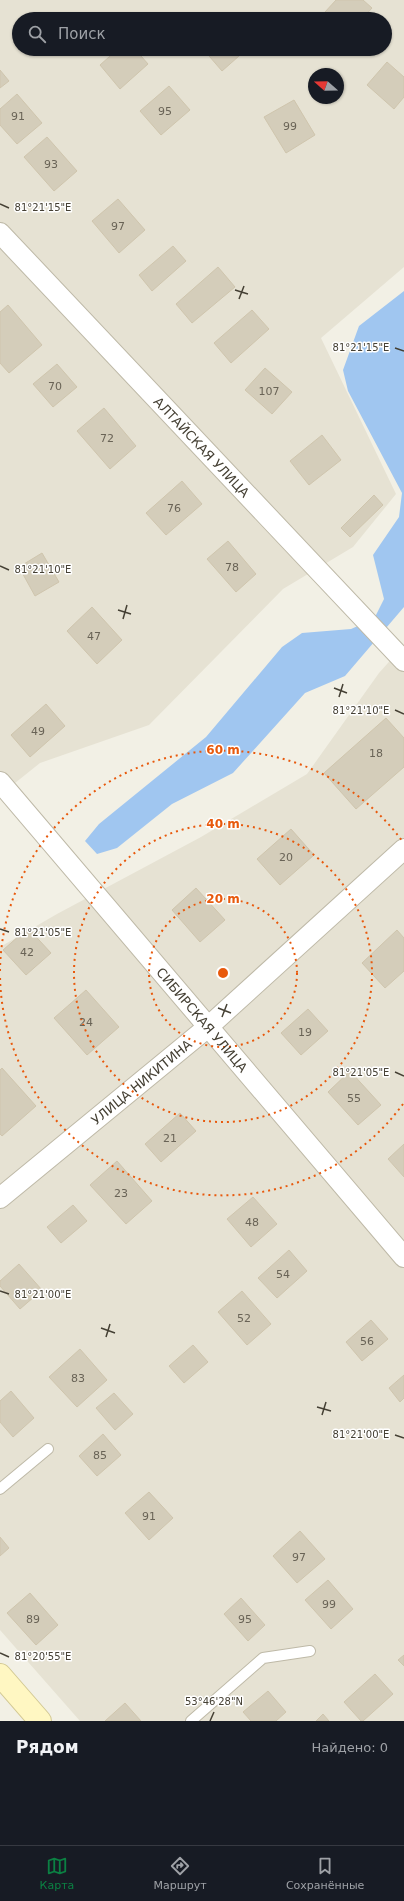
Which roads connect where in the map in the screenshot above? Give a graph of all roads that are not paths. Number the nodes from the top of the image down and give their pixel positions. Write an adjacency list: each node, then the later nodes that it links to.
1 (0, 233): 2 (street, АЛТАЙСКАЯ УЛИЦА)
2 (398, 654)
3 (0, 782): 5 (street, СИБИРСКАЯ УЛИЦА)
4 (404, 849): 5 (street, УЛИЦА НИКИТИНА)
5 (208, 1027): 6 (street, УЛИЦА НИКИТИНА); 7 (street, СИБИРСКАЯ УЛИЦА)
6 (0, 1198)
7 (404, 1257)
8 (48, 1449): 9 (lane)
9 (0, 1489)
10 (310, 1651): 13 (lane)
11 (0, 1675): 12 (street)
12 (40, 1721)
13 (191, 1721)

